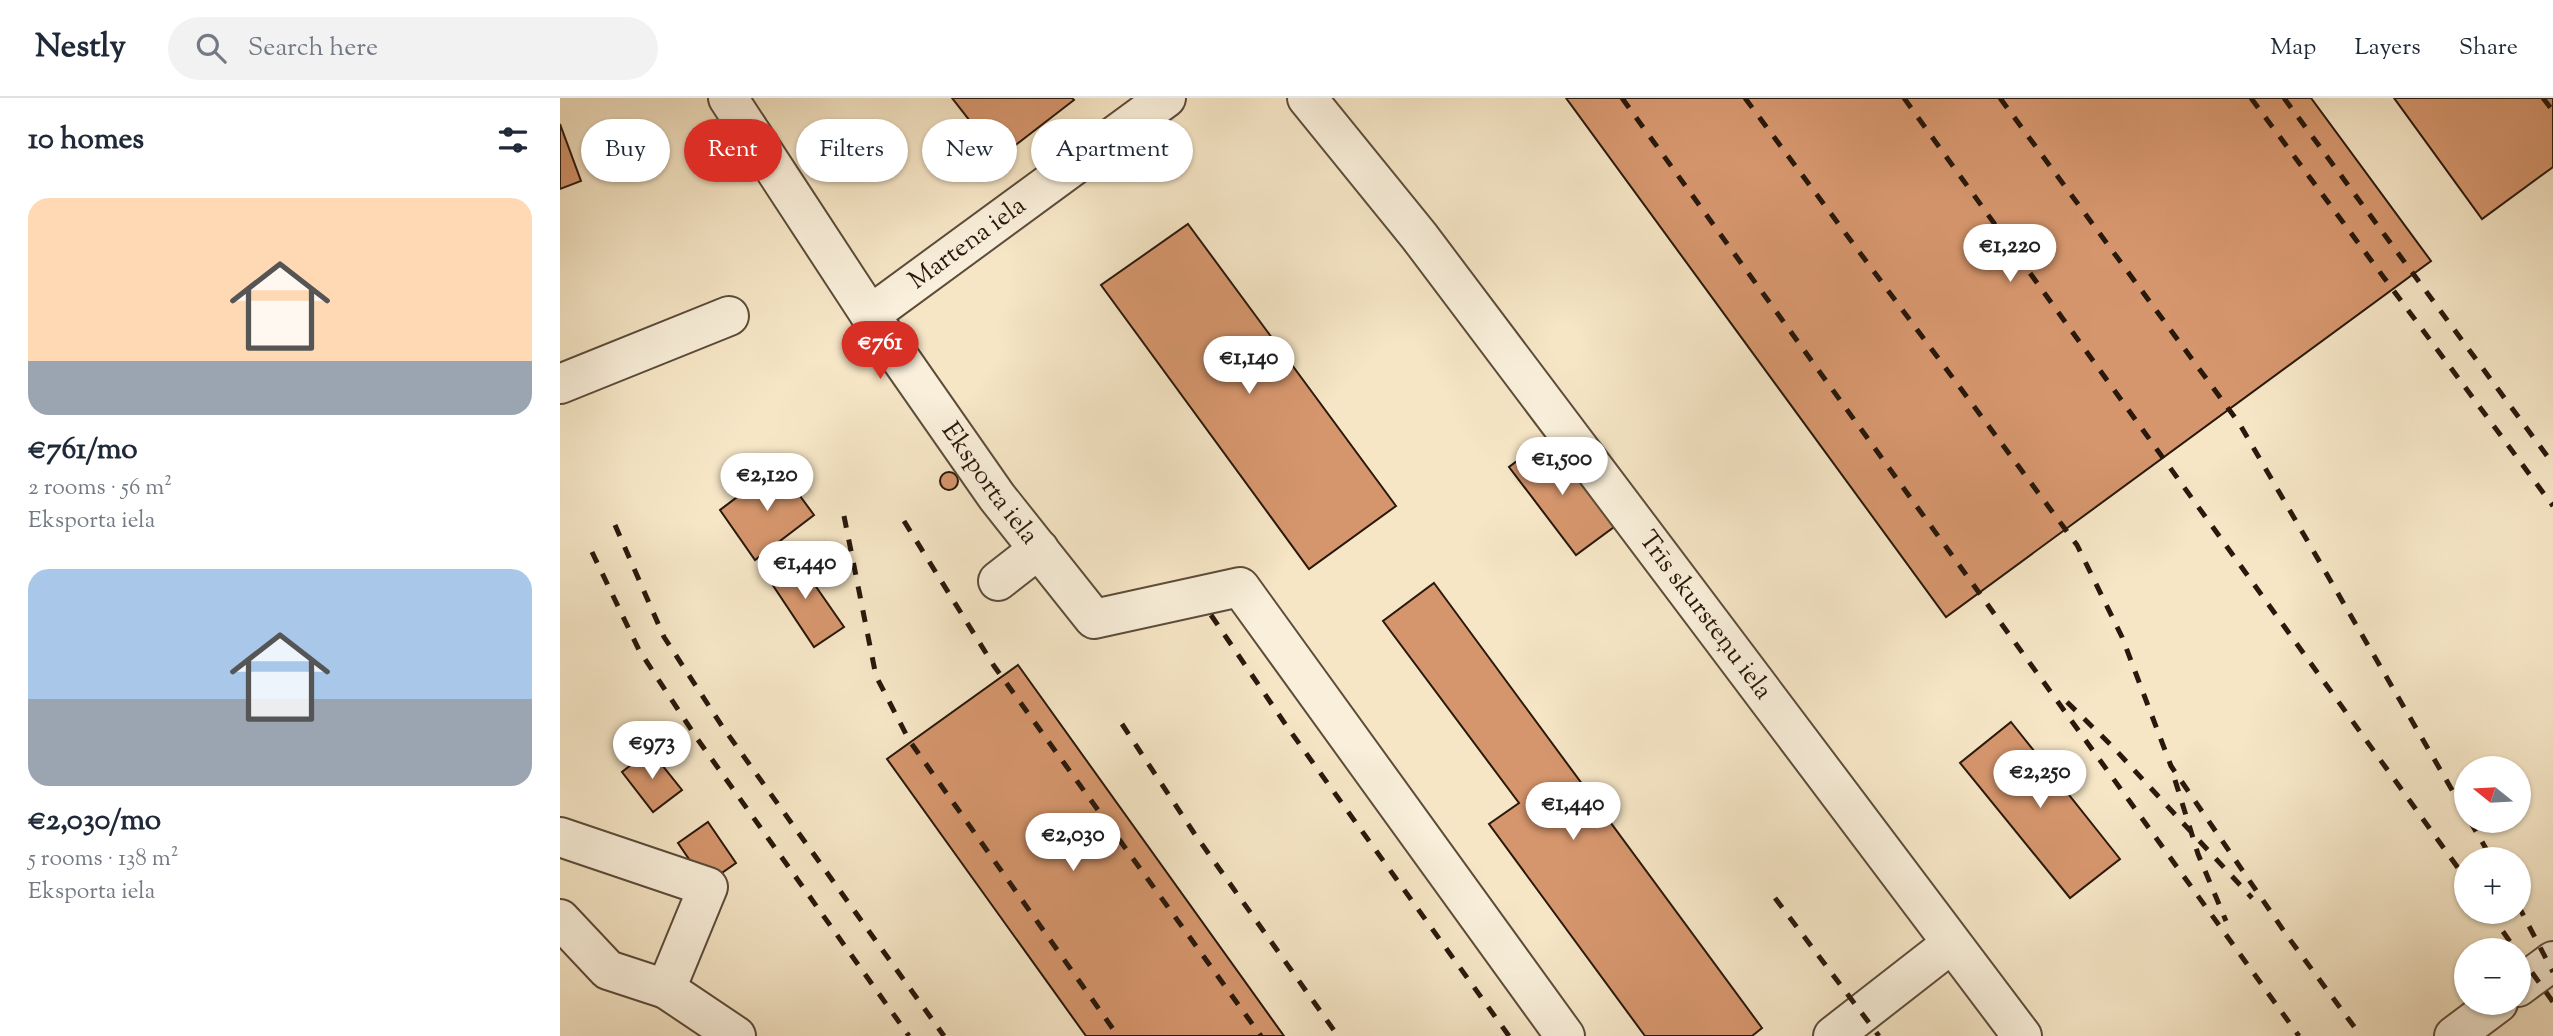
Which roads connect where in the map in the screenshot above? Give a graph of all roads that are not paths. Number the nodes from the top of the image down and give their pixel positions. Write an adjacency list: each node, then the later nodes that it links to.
1 (728, 98): 4 (street, Eksporta iela)
2 (1166, 98): 4 (street, Martena iela)
3 (1316, 109): 11 (street, Trīs skursteņu iela)
4 (870, 315): 7 (street, Eksporta iela)
5 (729, 316): 6 (street)
6 (560, 384)
7 (1039, 549): 8 (street); 17 (street, Eksporta iela)
8 (998, 581)
9 (560, 837): 14 (street)
10 (560, 919): 14 (street)
11 (1951, 944): 18 (street); 19 (street, Trīs skursteņu iela)
12 (2553, 961): 13 (street)
13 (2531, 977)
14 (666, 989): 16 (street)
15 (2481, 1015): 20 (street)
16 (736, 1036)
17 (1564, 1036)
18 (1832, 1036)
19 (2022, 1036)
20 (2454, 1036)

